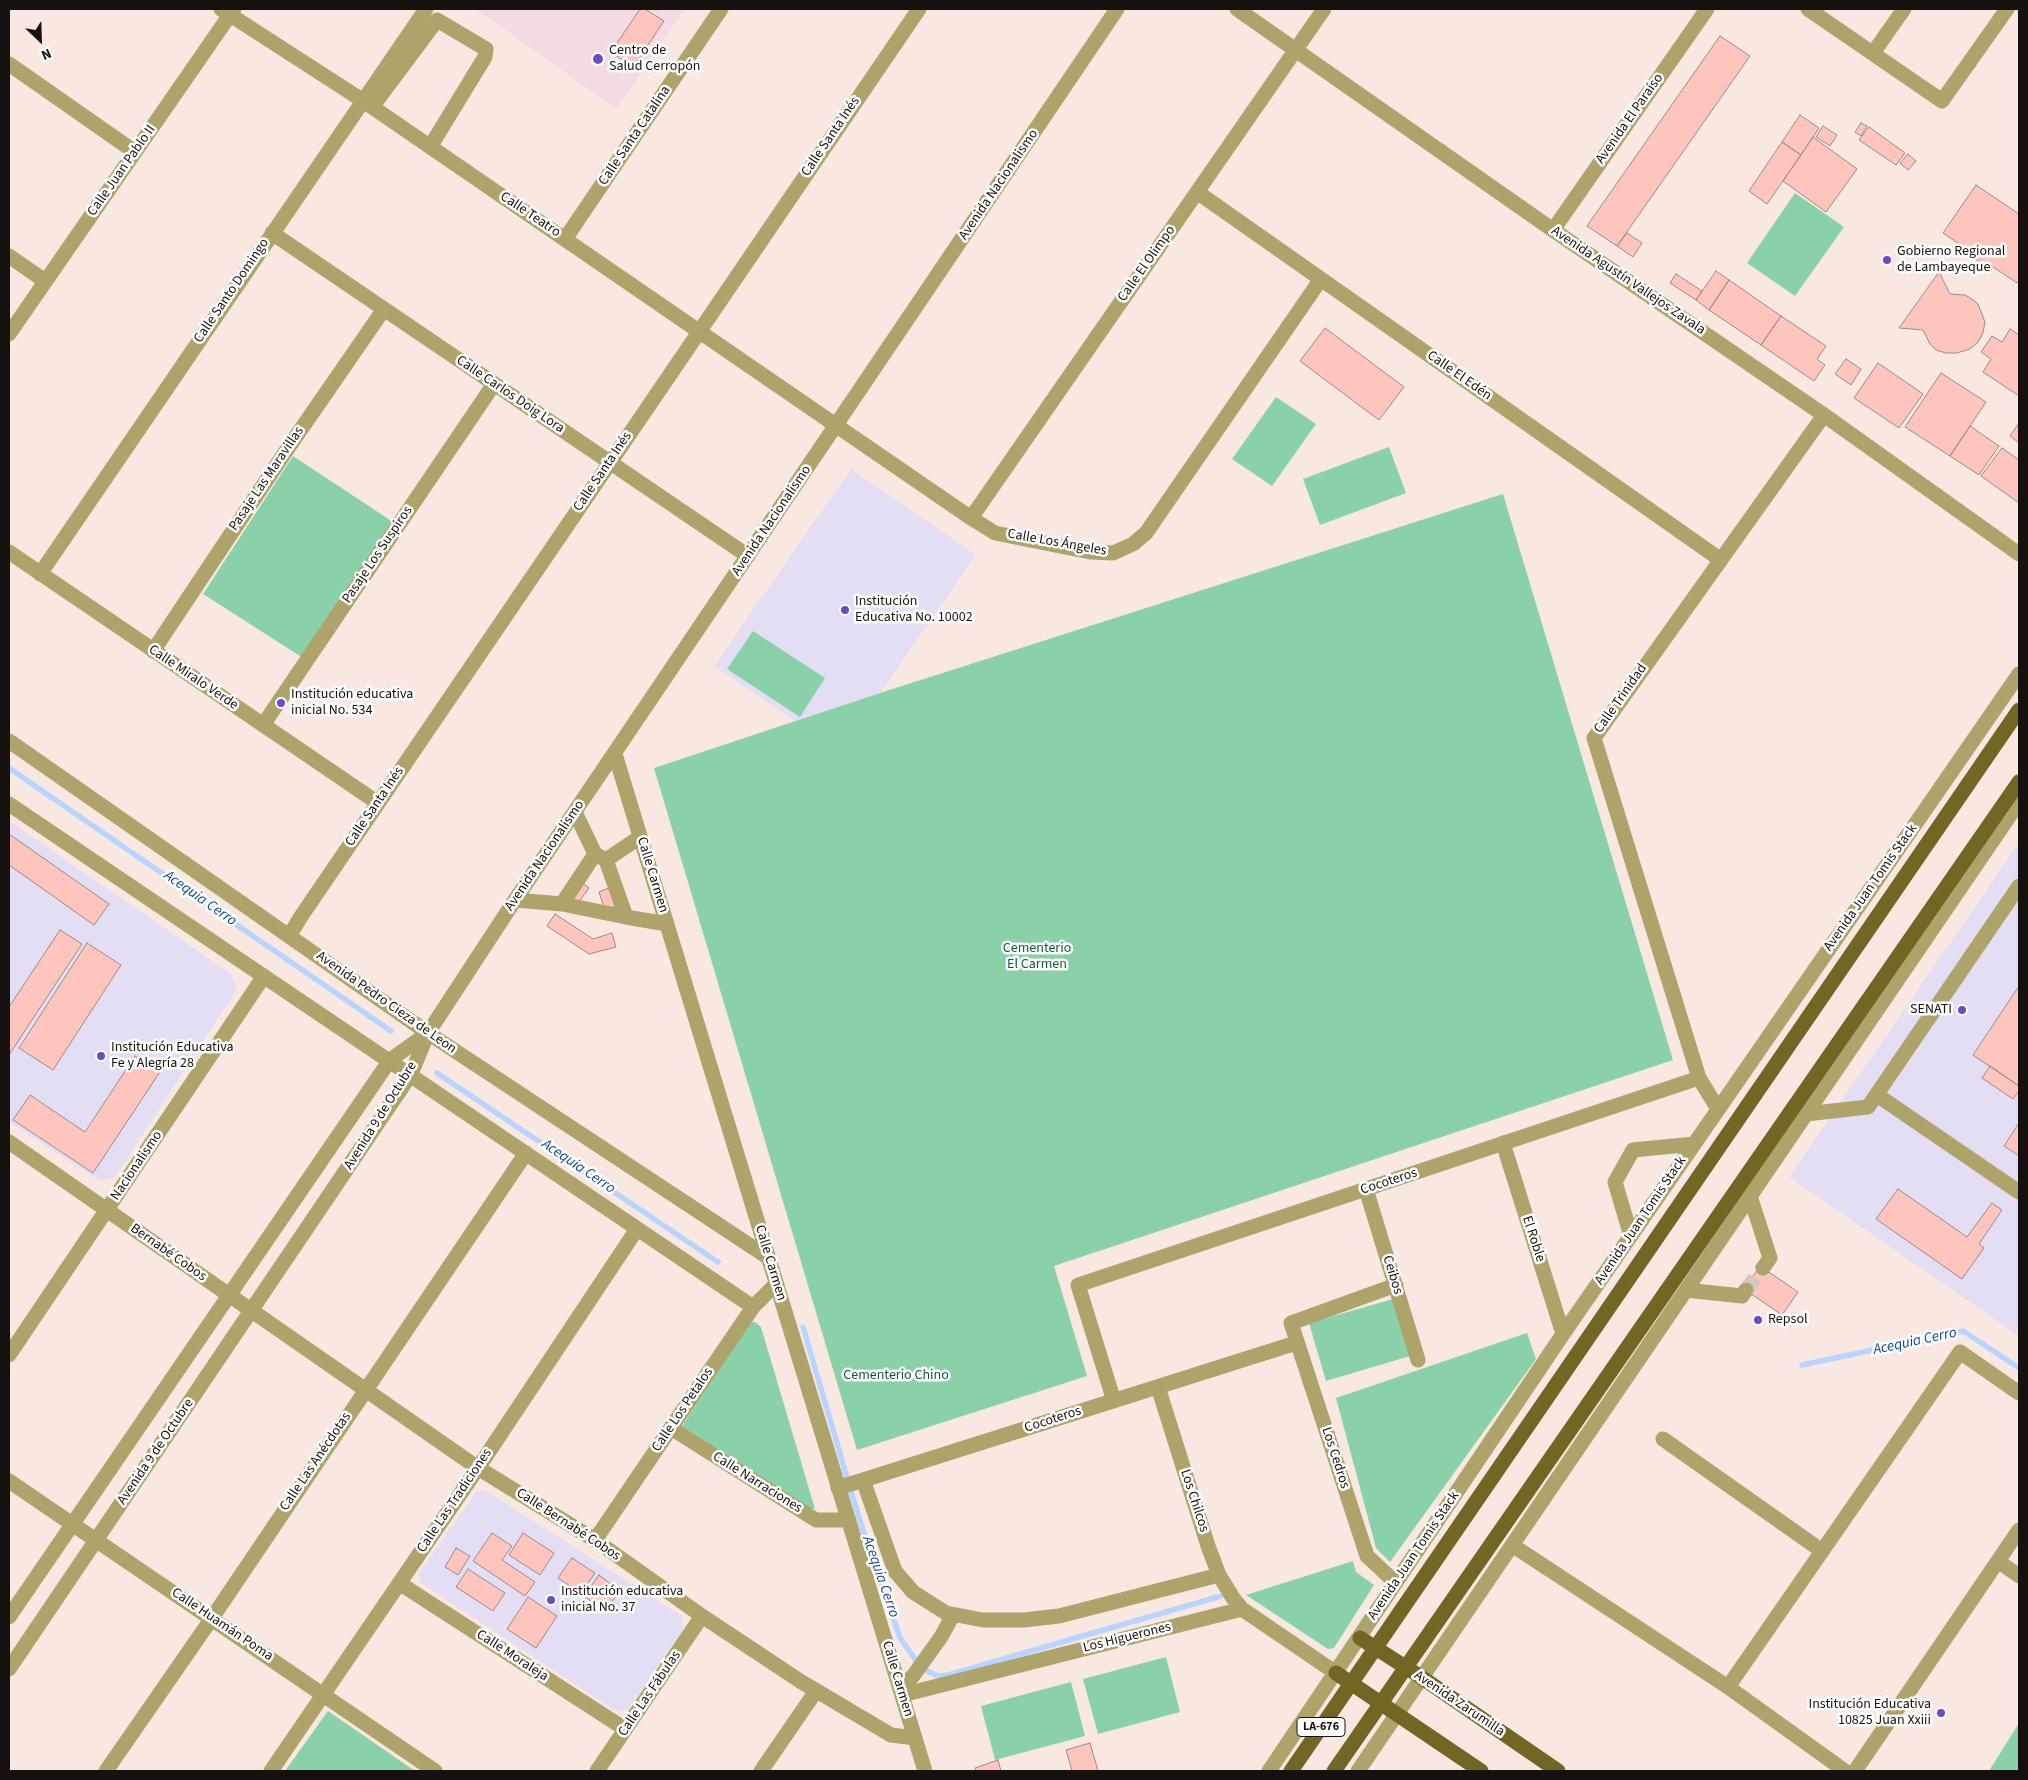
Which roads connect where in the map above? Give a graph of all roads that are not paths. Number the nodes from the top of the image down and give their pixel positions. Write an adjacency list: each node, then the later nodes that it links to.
1 (426, 9): 15 (street, Calle Santo Domingo)
2 (721, 9): 21 (street, Calle Santa Catalina)
3 (919, 9): 26 (street, Calle Santa Inés)
4 (1117, 9): 30 (street, Avenida Nacionalismo)
5 (1237, 9): 12 (street, Avenida Agustín Vallejos Zavala)
6 (1324, 9): 12 (street, Calle El Olimpo)
7 (1707, 9): 19 (street, Avenida El Paraíso)
8 (1808, 9): 13 (street)
9 (1904, 9): 13 (street)
10 (2007, 9): 13 (street)
11 (228, 11): 15 (street, Calle Teatro); 17 (street, Calle Juan Pablo II)
12 (1296, 50): 18 (street, Calle El Olimpo); 19 (street, Avenida Agustín Vallejos Zavala)
13 (1873, 53)
14 (9, 64): 17 (street)
15 (367, 104): 16 (street, Calle Teatro); 16 (street); 20 (street, Calle Santo Domingo)
16 (430, 147): 21 (street, Calle Teatro)
17 (135, 152): 24 (street, Calle Juan Pablo II)
18 (1197, 192): 23 (street, Calle El Edén); 32 (street, Calle El Olimpo)
19 (1553, 230): 29 (street, Avenida Agustín Vallejos Zavala)
20 (272, 233): 25 (street, Calle Carlos Doig Lora); 37 (street, Calle Santo Domingo)
21 (565, 239): 26 (street, Calle Teatro)
22 (9, 256): 24 (street)
23 (1321, 279): 32 (street, Calle Los Ángeles); 36 (street, Calle El Edén)
24 (45, 281): 27 (street, Calle Juan Pablo II)
25 (384, 309): 28 (street, Calle Carlos Doig Lora); 38 (street, Pasaje Las Maravillas)
26 (699, 331): 30 (street, Calle Teatro); 31 (street, Calle Santa Inés)
27 (9, 334)
28 (494, 384): 31 (street, Calle Carlos Doig Lora); 41 (street, Pasaje Los Suspiros)
29 (1824, 415): 34 (street, Avenida Agustín Vallejos Zavala); 36 (street, Calle Trinidad)
30 (836, 426): 32 (street, Calle Los Ángeles); 35 (street, Avenida Nacionalismo)
31 (610, 463): 35 (street, Calle Carlos Doig Lora); 46 (street, Calle Santa Inés)
32 (971, 518)
33 (9, 552): 37 (street, Calle Miralo Verde)
34 (2019, 554)
35 (748, 556): 43 (street, Avenida Nacionalismo)
36 (1721, 560): 61 (street, Calle Trinidad)
37 (40, 574): 38 (street, Calle Miralo Verde)
38 (153, 651): 41 (street, Calle Miralo Verde)
39 (2019, 674): 63 (street, Avenida Juan Tomis Stack)
40 (2019, 710): 116 (main road, Avenida Juan Tomis Stack)
41 (263, 725): 46 (street, Calle Miralo Verde)
42 (9, 741): 56 (street, Avenida Pedro Cieza de Leon)
43 (615, 754): 48 (street, Avenida Nacionalismo); 49 (street, Calle Carmen)
44 (2019, 782): 118 (main road)
45 (2019, 802): 64 (street)
46 (378, 803): 56 (street, Calle Santa Inés)
47 (9, 804): 57 (street)
48 (575, 812): 50 (street); 52 (street, Avenida Nacionalismo)
49 (640, 837): 50 (street); 55 (street, Calle Carmen)
50 (600, 857): 53 (street); 54 (street)
51 (2019, 886): 62 (street)
52 (515, 900): 53 (street); 58 (street, Avenida Nacionalismo)
53 (562, 904): 54 (street)
54 (626, 917): 55 (street)
55 (667, 924): 75 (street, Calle Carmen)
56 (289, 936): 58 (street, Avenida Pedro Cieza de Leon)
57 (264, 976): 59 (street); 72 (street, Nacionalismo)
58 (428, 1033): 59 (street, Avenida 9 de Octubre); 60 (street, Avenida 9 de Octubre); 75 (street, Avenida Pedro Cieza de Leon)
59 (390, 1060): 60 (street); 81 (street, Avenida 9 de Octubre)
60 (411, 1074): 68 (street); 83 (street, Avenida 9 de Octubre)
61 (1699, 1078): 63 (street, Calle Trinidad); 66 (street, Cocoteros)
62 (1877, 1095): 64 (street); 70 (street)
63 (1718, 1109): 67 (street, Avenida Juan Tomis Stack)
64 (1806, 1114): 71 (street)
65 (9, 1142): 72 (street, Bernabé Cobos)
66 (1503, 1144): 69 (street, Cocoteros); 84 (street, El Roble)
67 (1694, 1144): 74 (street, Avenida Juan Tomis Stack); 74 (street)
68 (526, 1153): 73 (street); 89 (street, Calle Las Anécdotas)
69 (1366, 1189): 78 (street, Ceibos); 91 (street, Cocoteros)
70 (2019, 1192)
71 (1750, 1196): 76 (street); 79 (street)
72 (107, 1210): 81 (street, Bernabé Cobos); 86 (street, Nacionalismo)
73 (637, 1229): 82 (street); 94 (street, Calle Las Tradiciones)
74 (1631, 1236): 84 (street, Avenida Juan Tomis Stack)
75 (769, 1258): 77 (street, Calle Carmen)
76 (1762, 1268)
77 (776, 1284): 82 (street, Calle Los Petalos); 97 (street, Calle Carmen)
78 (1396, 1285): 85 (street, Los Cedros); 87 (street, Ceibos)
79 (1686, 1290): 80 (street); 103 (street)
80 (1746, 1290)
81 (229, 1295): 83 (street, Calle Bernabé Cobos); 99 (street, Avenida 9 de Octubre)
82 (753, 1307): 92 (street, Calle Los Petalos)
83 (252, 1310): 89 (street, Calle Bernabé Cobos); 101 (street, Avenida 9 de Octubre)
84 (1563, 1334): 109 (street, Avenida Juan Tomis Stack)
85 (1296, 1343): 88 (street, Cocoteros); 109 (street, Los Cedros)
86 (9, 1356)
87 (1418, 1360)
88 (1158, 1387): 91 (street, Cocoteros); 106 (street, Los Chilcos)
89 (365, 1389): 94 (street, Calle Bernabé Cobos); 114 (street, Calle Las Anécdotas)
90 (2019, 1393): 104 (street)
91 (1114, 1401): 95 (street, Cocoteros)
92 (671, 1428): 98 (street, Calle Narraciones); 102 (street, Calle Los Petalos)
93 (1663, 1438): 104 (street)
94 (478, 1468): 102 (street, Calle Bernabé Cobos); 108 (street, Calle Las Tradiciones)
95 (863, 1480): 97 (street, Cocoteros); 111 (street)
96 (9, 1481): 99 (street, Calle Huamán Poma)
97 (838, 1488): 98 (street, Calle Carmen)
98 (848, 1520): 124 (street, Calle Carmen)
99 (72, 1524): 101 (street, Calle Huamán Poma); 113 (street, Avenida 9 de Octubre)
100 (2019, 1530): 105 (street)
101 (96, 1540): 114 (street, Calle Huamán Poma); 117 (street, Avenida 9 de Octubre)
102 (595, 1540): 112 (street, Calle Bernabé Cobos)
103 (1512, 1544): 120 (street); 122 (street)
104 (1822, 1551): 122 (street)
105 (1998, 1561): 107 (street); 143 (street)
106 (1219, 1575): 110 (street, Los Chilcos); 111 (street)
107 (2019, 1576)
108 (400, 1583): 125 (street, Calle Las Tradiciones); 128 (street, Calle Moraleja)
109 (1396, 1583): 115 (street, Avenida Juan Tomis Stack)
110 (1242, 1609): 119 (street); 124 (street, Los Higuerones)
111 (953, 1615): 124 (street)
112 (702, 1616): 123 (street, Calle Bernabé Cobos); 128 (street, Calle Las Fábulas)
113 (9, 1617)
114 (212, 1618): 125 (street, Calle Huamán Poma); 130 (street, Calle Las Anécdotas)
115 (1360, 1638): 116 (main road, Avenida Zarumilla); 119 (street, Avenida Juan Tomis Stack / LA-676)
116 (1376, 1648): 118 (main road, Avenida Zarumilla); 121 (main road, Avenida Juan Tomis Stack / LA-676)
117 (9, 1668)
118 (1406, 1668): 120 (main road, Avenida Zarumilla); 126 (main road, LA-676)
119 (1336, 1673): 121 (main road); 136 (street, Avenida Juan Tomis Stack / LA-676)
120 (1421, 1677): 127 (street); 141 (main road, Avenida Zarumilla)
121 (1351, 1683): 126 (main road); 137 (main road, Avenida Juan Tomis Stack / LA-676)
122 (1728, 1687): 142 (street)
123 (816, 1691): 129 (street, Calle Bernabé Cobos); 134 (street)
124 (901, 1691): 129 (street, Calle Carmen)
125 (324, 1694): 131 (street, Calle Las Tradiciones); 132 (street, Calle Huamán Poma)
126 (1381, 1703): 127 (main road); 138 (main road, LA-676)
127 (1398, 1715): 139 (street); 140 (main road)
128 (625, 1729): 133 (street, Calle Las Fábulas)
129 (915, 1738): 135 (street, Calle Carmen)
130 (106, 1771)
131 (271, 1771)
132 (435, 1771)
133 (598, 1771)
134 (761, 1771)
135 (926, 1771)
136 (1269, 1771)
137 (1291, 1771)
138 (1334, 1771)
139 (1358, 1771)
140 (1481, 1771)
141 (1558, 1771)
142 (1844, 1771)
143 (1855, 1771)

